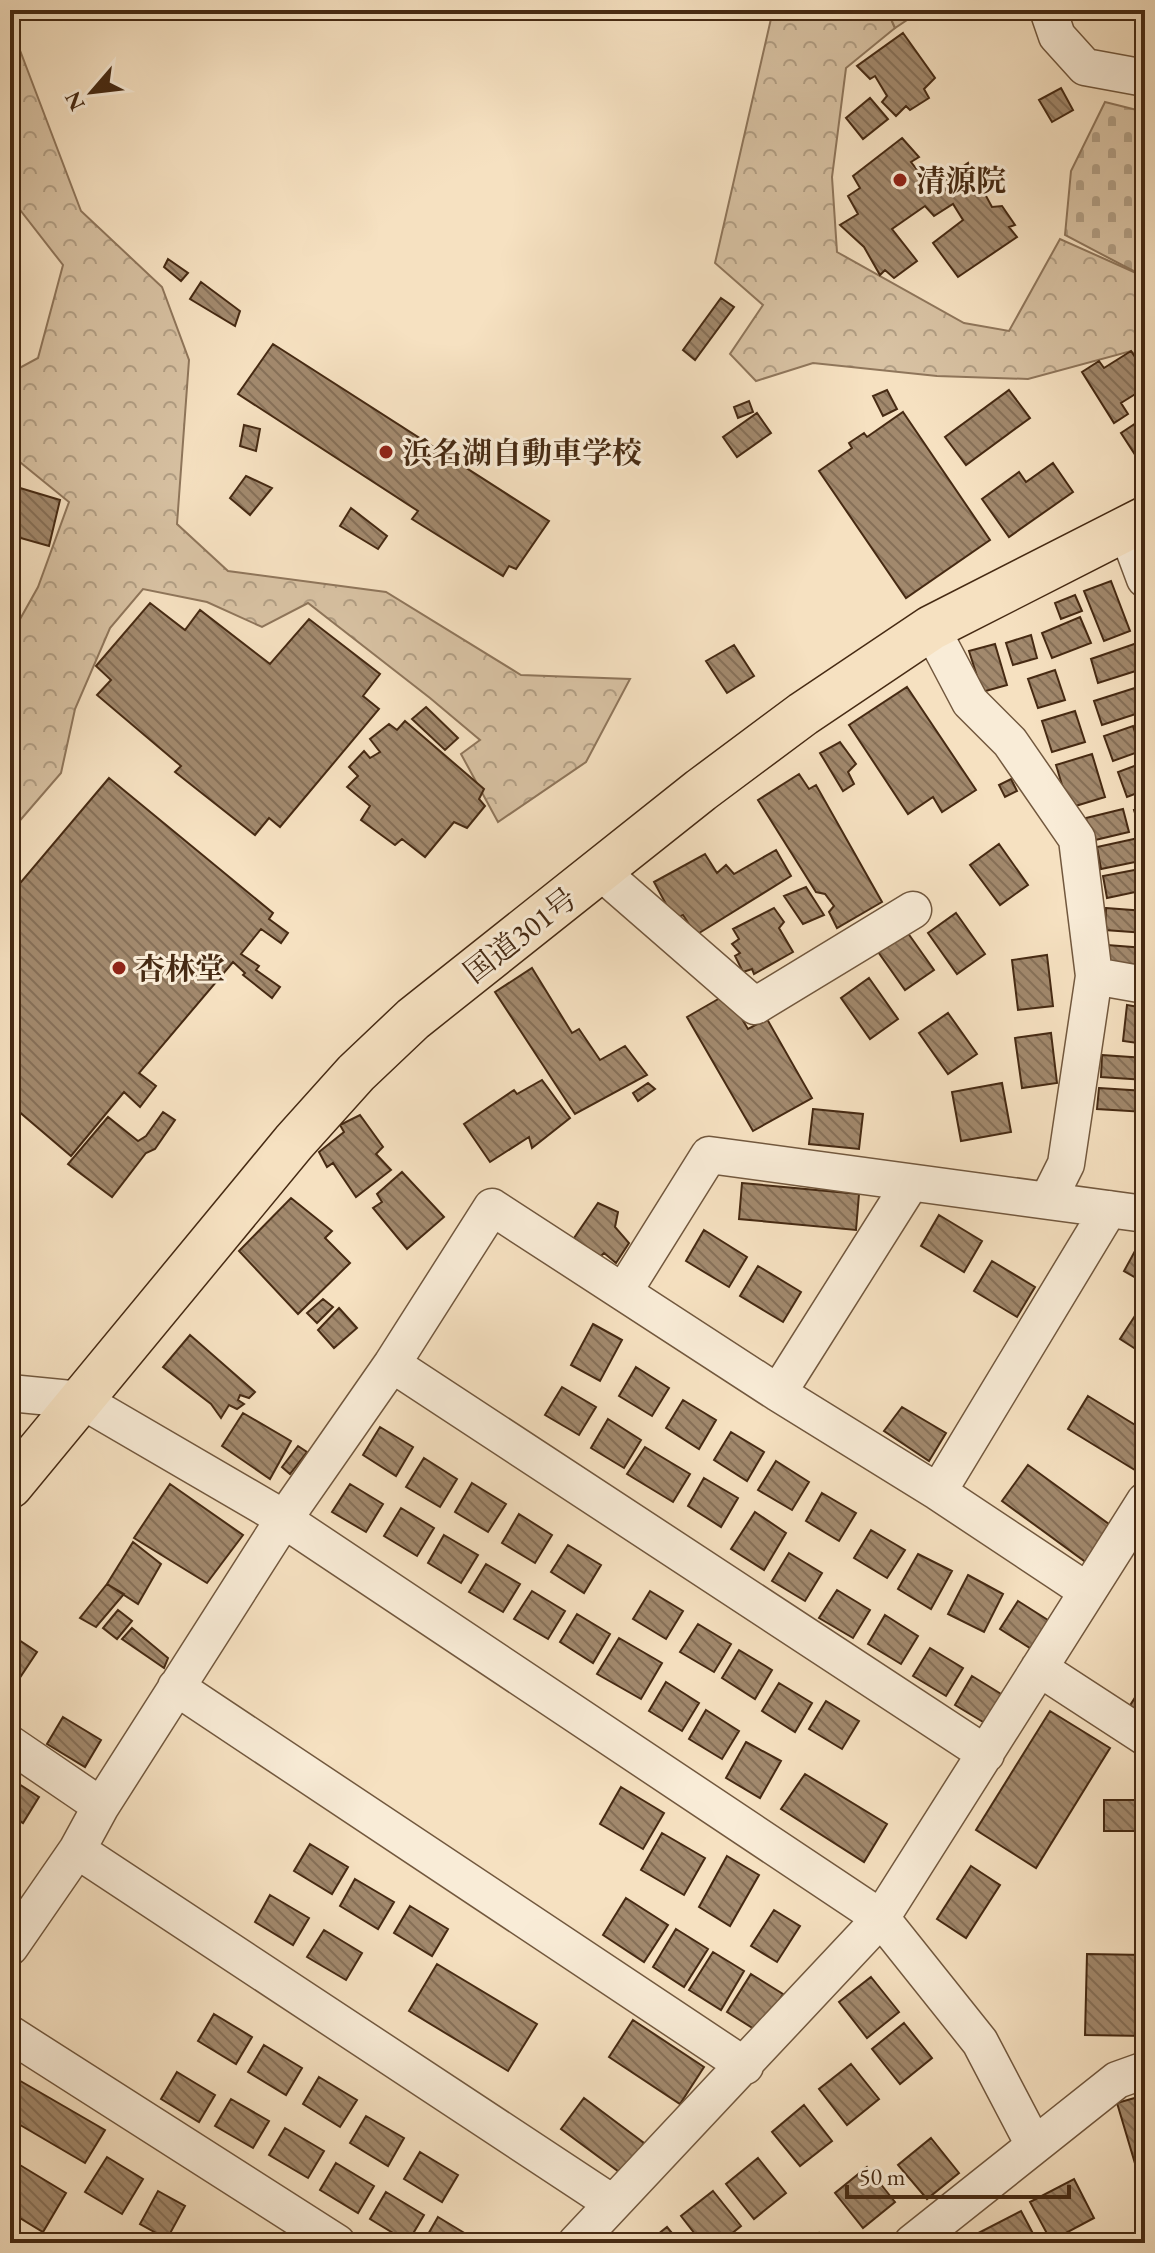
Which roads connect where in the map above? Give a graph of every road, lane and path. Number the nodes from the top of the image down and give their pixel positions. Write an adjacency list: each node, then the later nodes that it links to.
1 (1048, 10): 2 (street)
2 (1145, 78)
3 (1136, 524): 4 (street); 5 (highway, 国道301号)
4 (1145, 579)
5 (931, 628): 6 (highway, 国道301号); 8 (street)
6 (601, 872): 7 (street); 18 (highway, 国道301号)
7 (913, 910)
8 (1094, 976): 9 (street); 11 (street)
9 (1145, 985)
10 (910, 1184): 11 (street); 14 (street); 17 (street)
11 (1048, 1200): 12 (street)
12 (1109, 1209): 13 (street); 20 (street)
13 (1145, 1214)
14 (624, 1291): 15 (street); 17 (street)
15 (392, 1364): 22 (street); 28 (street)
16 (10, 1393): 18 (street)
17 (778, 1393): 20 (street)
18 (81, 1400): 19 (highway, 国道301号); 22 (street)
19 (10, 1486)
20 (938, 1492): 23 (street)
21 (1145, 1501): 23 (street)
22 (284, 1519): 25 (street); 31 (street)
23 (1087, 1591): 24 (street)
24 (1039, 1668): 26 (street); 28 (street)
25 (176, 1687): 29 (street); 34 (street)
26 (1145, 1737)
27 (10, 1744): 29 (street)
28 (986, 1754): 31 (street)
29 (101, 1806): 30 (street)
30 (77, 1850): 32 (street); 37 (street)
31 (881, 1918): 34 (street); 36 (street)
32 (10, 1947)
33 (10, 2034): 38 (street)
34 (745, 2066): 37 (street)
35 (1145, 2070): 36 (street)
36 (1034, 2145): 40 (street)
37 (612, 2203): 39 (street)
38 (337, 2243)
39 (576, 2243)
40 (912, 2243)

